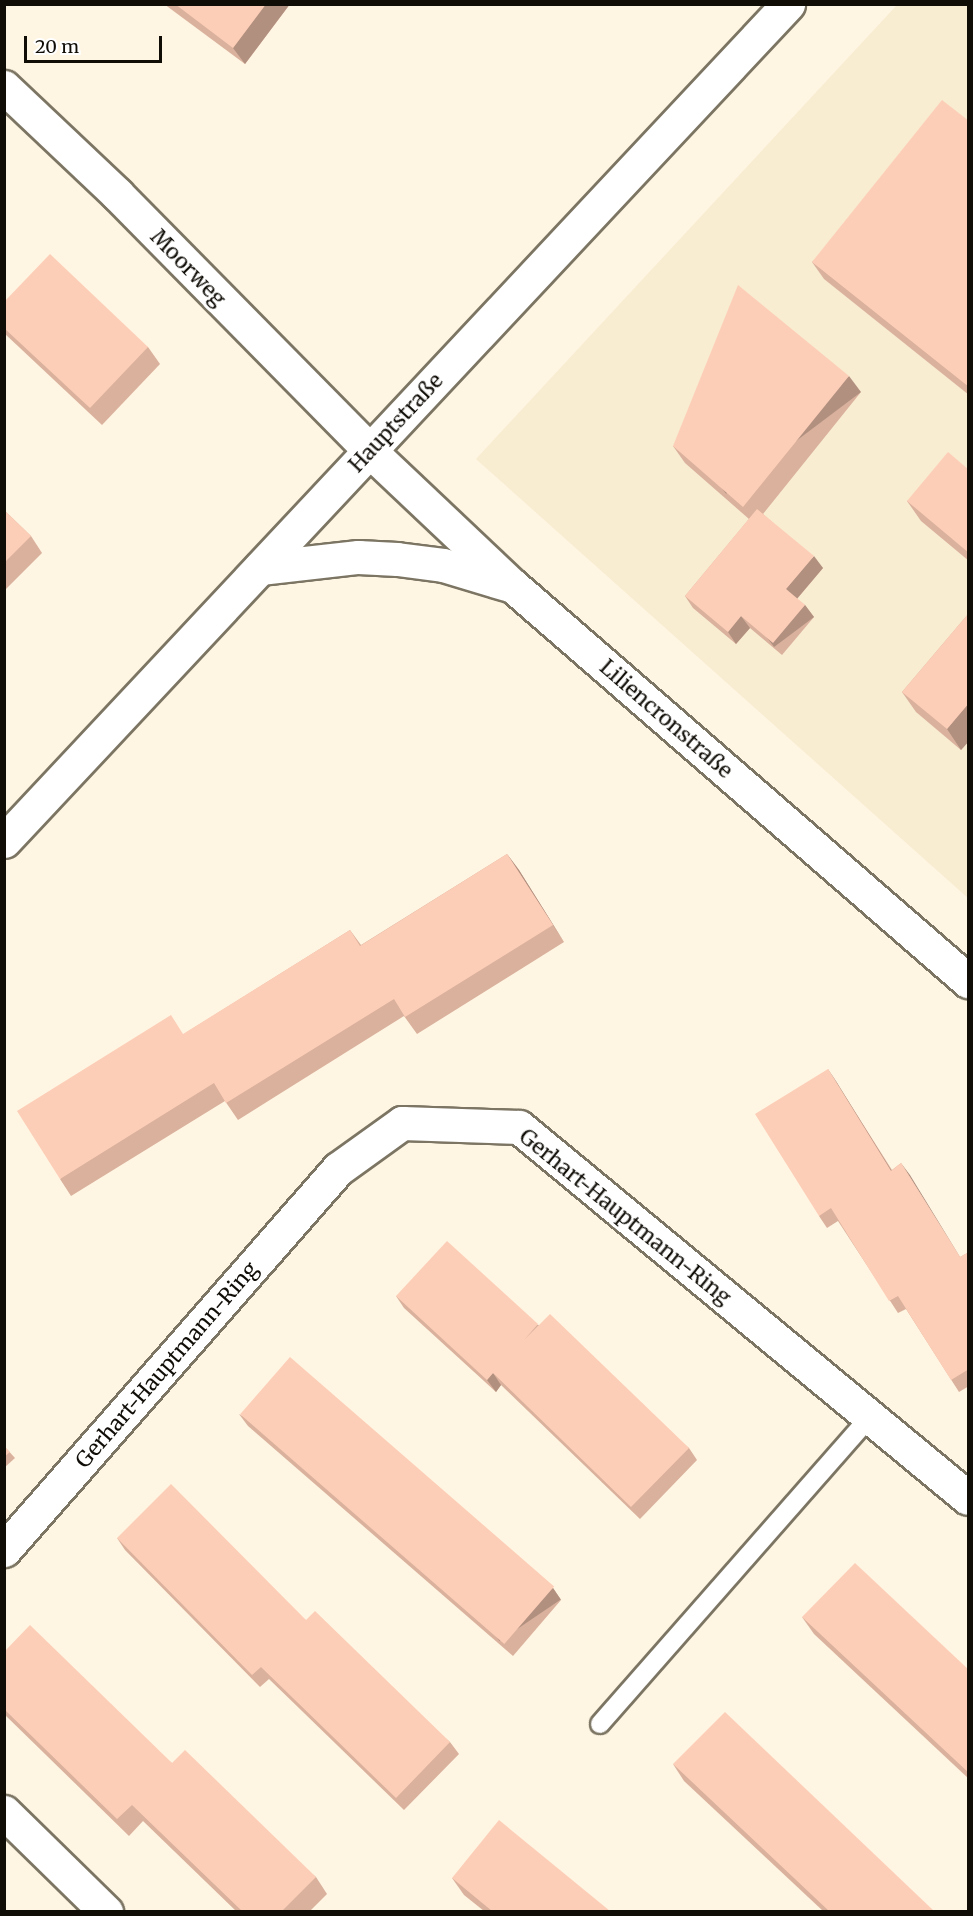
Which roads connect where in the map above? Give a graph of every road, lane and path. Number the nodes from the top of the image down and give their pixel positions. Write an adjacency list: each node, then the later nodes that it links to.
1 (788, 4): 3 (street, Hauptstraße)
2 (4, 87): 3 (street, Moorweg)
3 (370, 451): 4 (street, Hauptstraße); 5 (street, Liliencronstraße)
4 (260, 568): 5 (street); 6 (street, Hauptstraße)
5 (513, 586): 7 (street, Liliencronstraße)
6 (4, 841)
7 (969, 981)
8 (870, 1417): 9 (street, Gerhart-Hauptmann-Ring); 10 (street, Gerhart-Hauptmann-Ring); 11 (lane)
9 (969, 1498)
10 (4, 1550)
11 (600, 1724)
12 (4, 1812): 13 (street)
13 (106, 1911)

